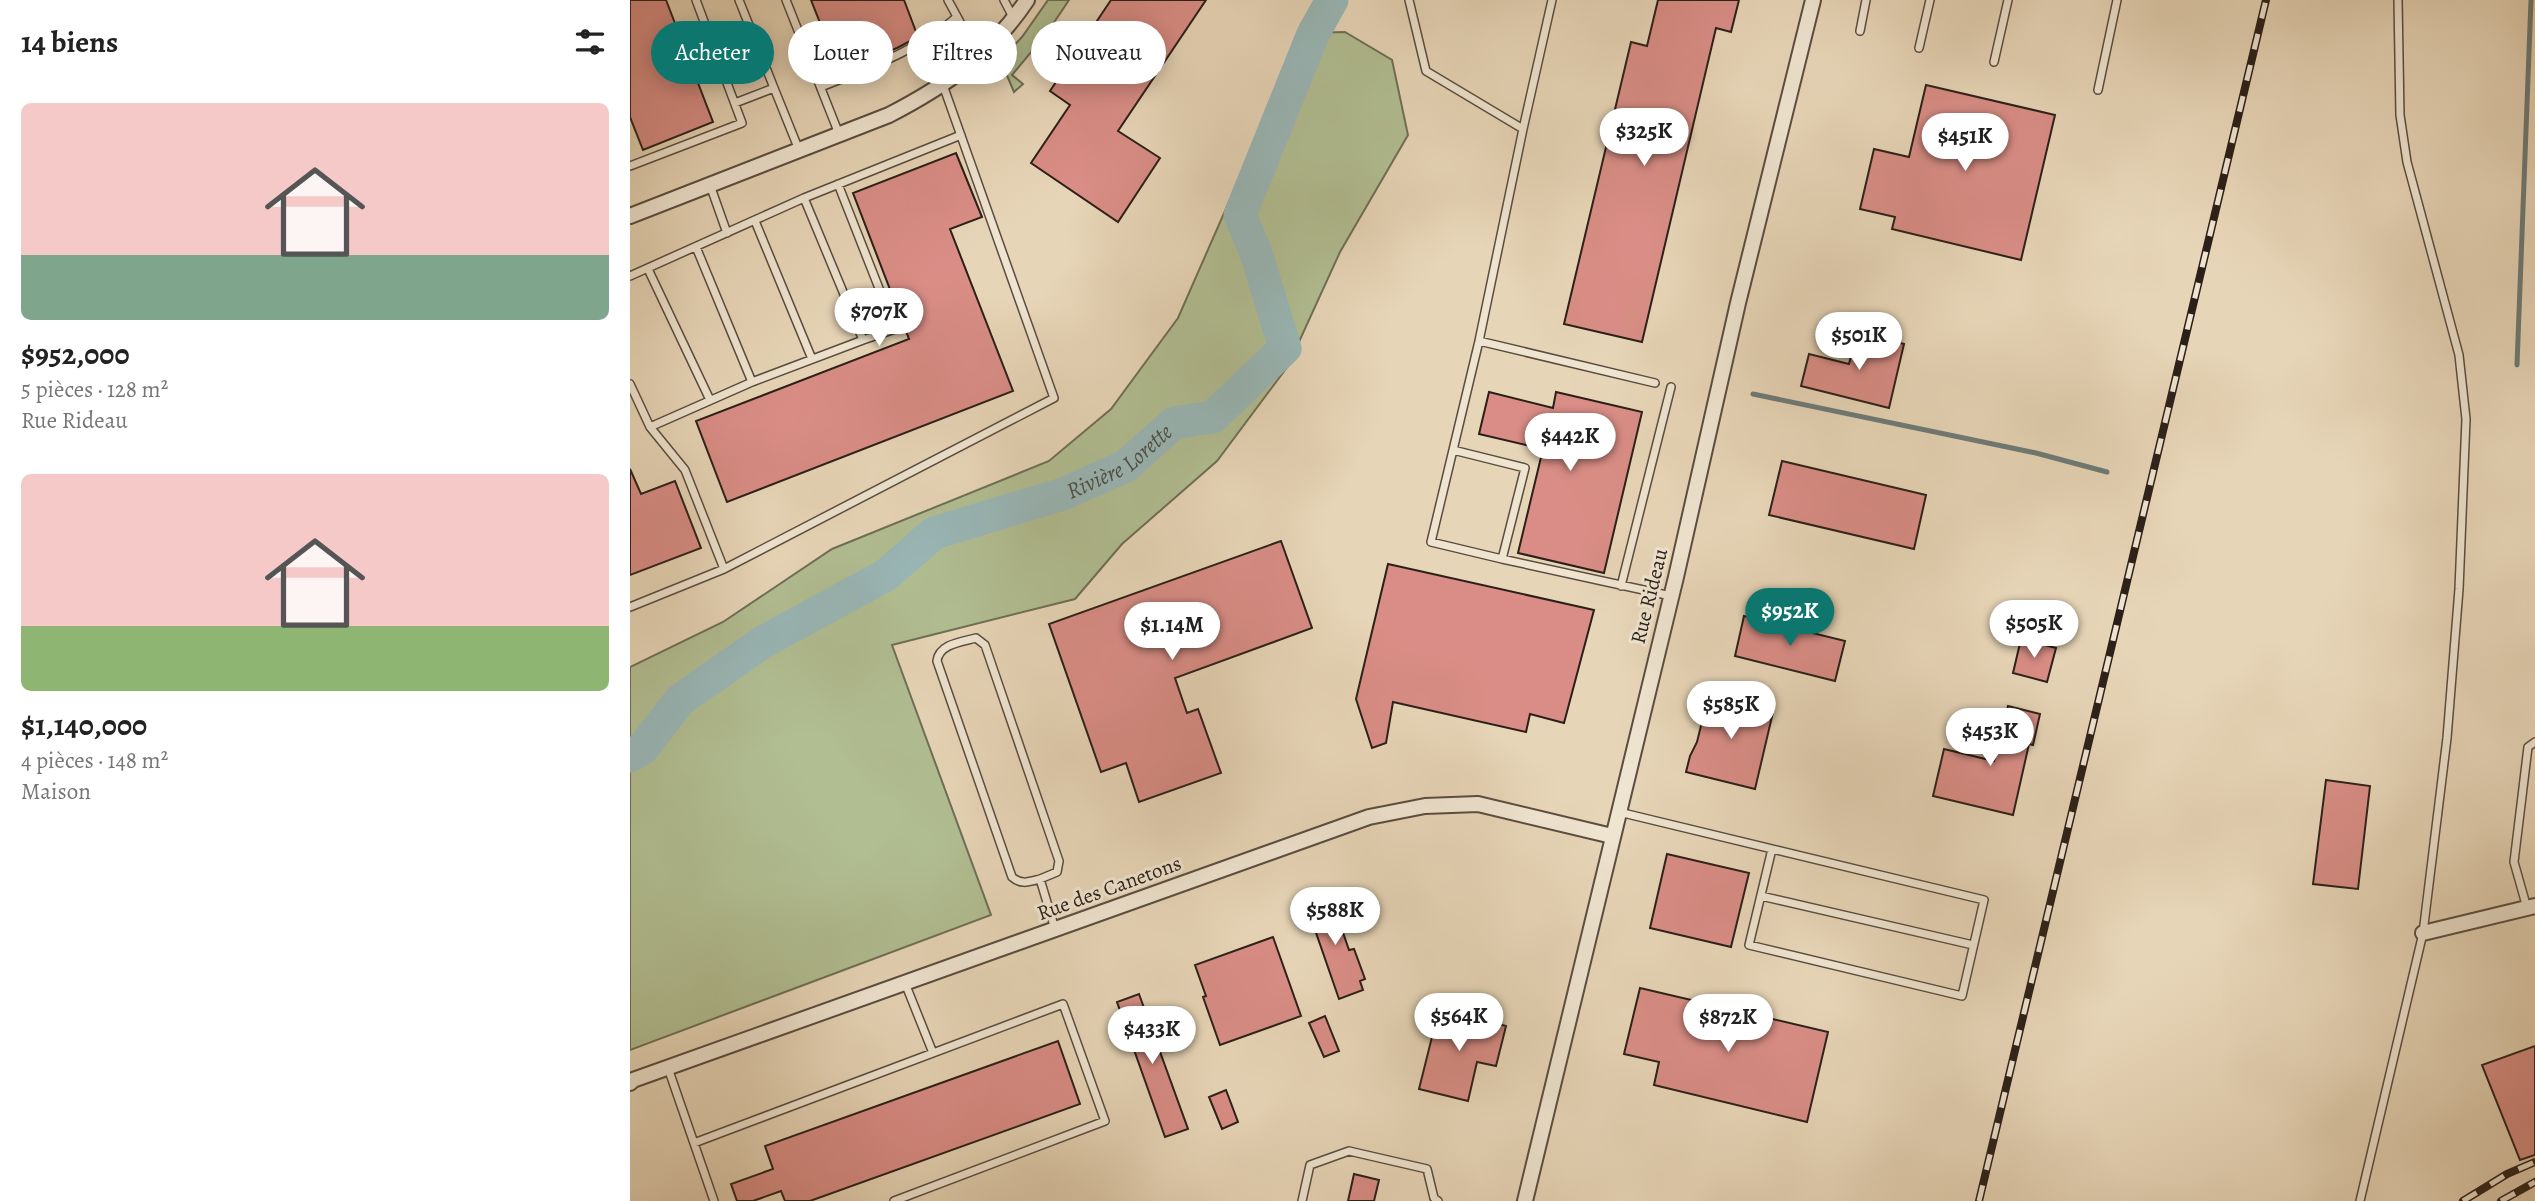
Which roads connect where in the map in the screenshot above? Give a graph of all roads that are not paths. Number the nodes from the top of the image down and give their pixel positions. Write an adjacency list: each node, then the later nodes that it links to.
1 (696, 0): 25 (lane)
2 (739, 0): 23 (lane)
3 (786, 0): 22 (lane)
4 (948, 0): 15 (lane)
5 (1004, 0): 16 (lane)
6 (1027, 0): 16 (street)
7 (1409, 0): 26 (lane)
8 (1552, 0): 26 (lane)
9 (1814, 0): 53 (street, Rue Rideau)
10 (1866, 0): 18 (lane)
11 (1930, 0): 19 (lane)
12 (2008, 0): 20 (lane)
13 (2117, 0): 24 (lane)
14 (2398, 0): 63 (lane)
15 (957, 17): 17 (lane); 22 (lane)
16 (1014, 19)
17 (959, 21)
18 (1860, 31)
19 (1919, 48)
20 (1994, 62)
21 (943, 85): 27 (street); 28 (lane)
22 (821, 87): 27 (lane)
23 (774, 88): 25 (lane); 29 (lane)
24 (2098, 90)
25 (735, 103): 30 (lane)
26 (1523, 128): 41 (lane)
27 (839, 134): 29 (street)
28 (961, 135): 32 (lane); 51 (lane)
29 (799, 150): 31 (street)
30 (630, 166)
31 (710, 184): 34 (street); 36 (lane)
32 (838, 184): 33 (lane); 40 (lane)
33 (804, 198): 35 (lane); 40 (lane)
34 (630, 215)
35 (755, 222): 36 (lane); 42 (lane)
36 (727, 233): 37 (lane)
37 (696, 247): 38 (lane); 43 (lane)
38 (648, 269): 39 (lane); 47 (lane)
39 (630, 276)
40 (863, 340): 42 (lane)
41 (1479, 341): 44 (lane); 49 (lane)
42 (812, 359): 43 (lane)
43 (752, 382): 47 (lane)
44 (1655, 383)
45 (630, 384): 48 (lane)
46 (1671, 387): 52 (lane)
47 (710, 400): 48 (lane)
48 (650, 427): 51 (lane)
49 (1453, 450): 50 (lane); 50 (lane)
50 (1502, 559): 52 (lane)
51 (724, 569): 54 (lane)
52 (1621, 586): 53 (lane)
53 (1671, 596): 56 (street, Rue Rideau)
54 (630, 607)
55 (2535, 742): 61 (lane)
56 (1618, 812): 57 (street, Rue Rideau); 58 (lane)
57 (1612, 836): 62 (street, Rue des Canetons); 74 (street, Rue Rideau)
58 (1772, 849): 60 (lane); 64 (lane)
59 (1040, 879): 59 (lane); 62 (lane)
60 (1761, 896): 64 (lane); 64 (lane)
61 (2531, 907): 63 (street)
62 (1055, 929): 65 (street, Rue des Canetons)
63 (2424, 933): 75 (lane)
64 (1973, 945)
65 (905, 983): 66 (lane); 67 (street, Rue des Canetons)
66 (933, 1054): 69 (lane); 71 (lane)
67 (668, 1068): 68 (street, Rue des Canetons); 69 (lane)
68 (630, 1083)
69 (694, 1143): 70 (lane)
70 (714, 1201)
71 (894, 1201)
72 (1302, 1201): 73 (lane)
73 (1438, 1201)
74 (1525, 1201)
75 (2360, 1201)

